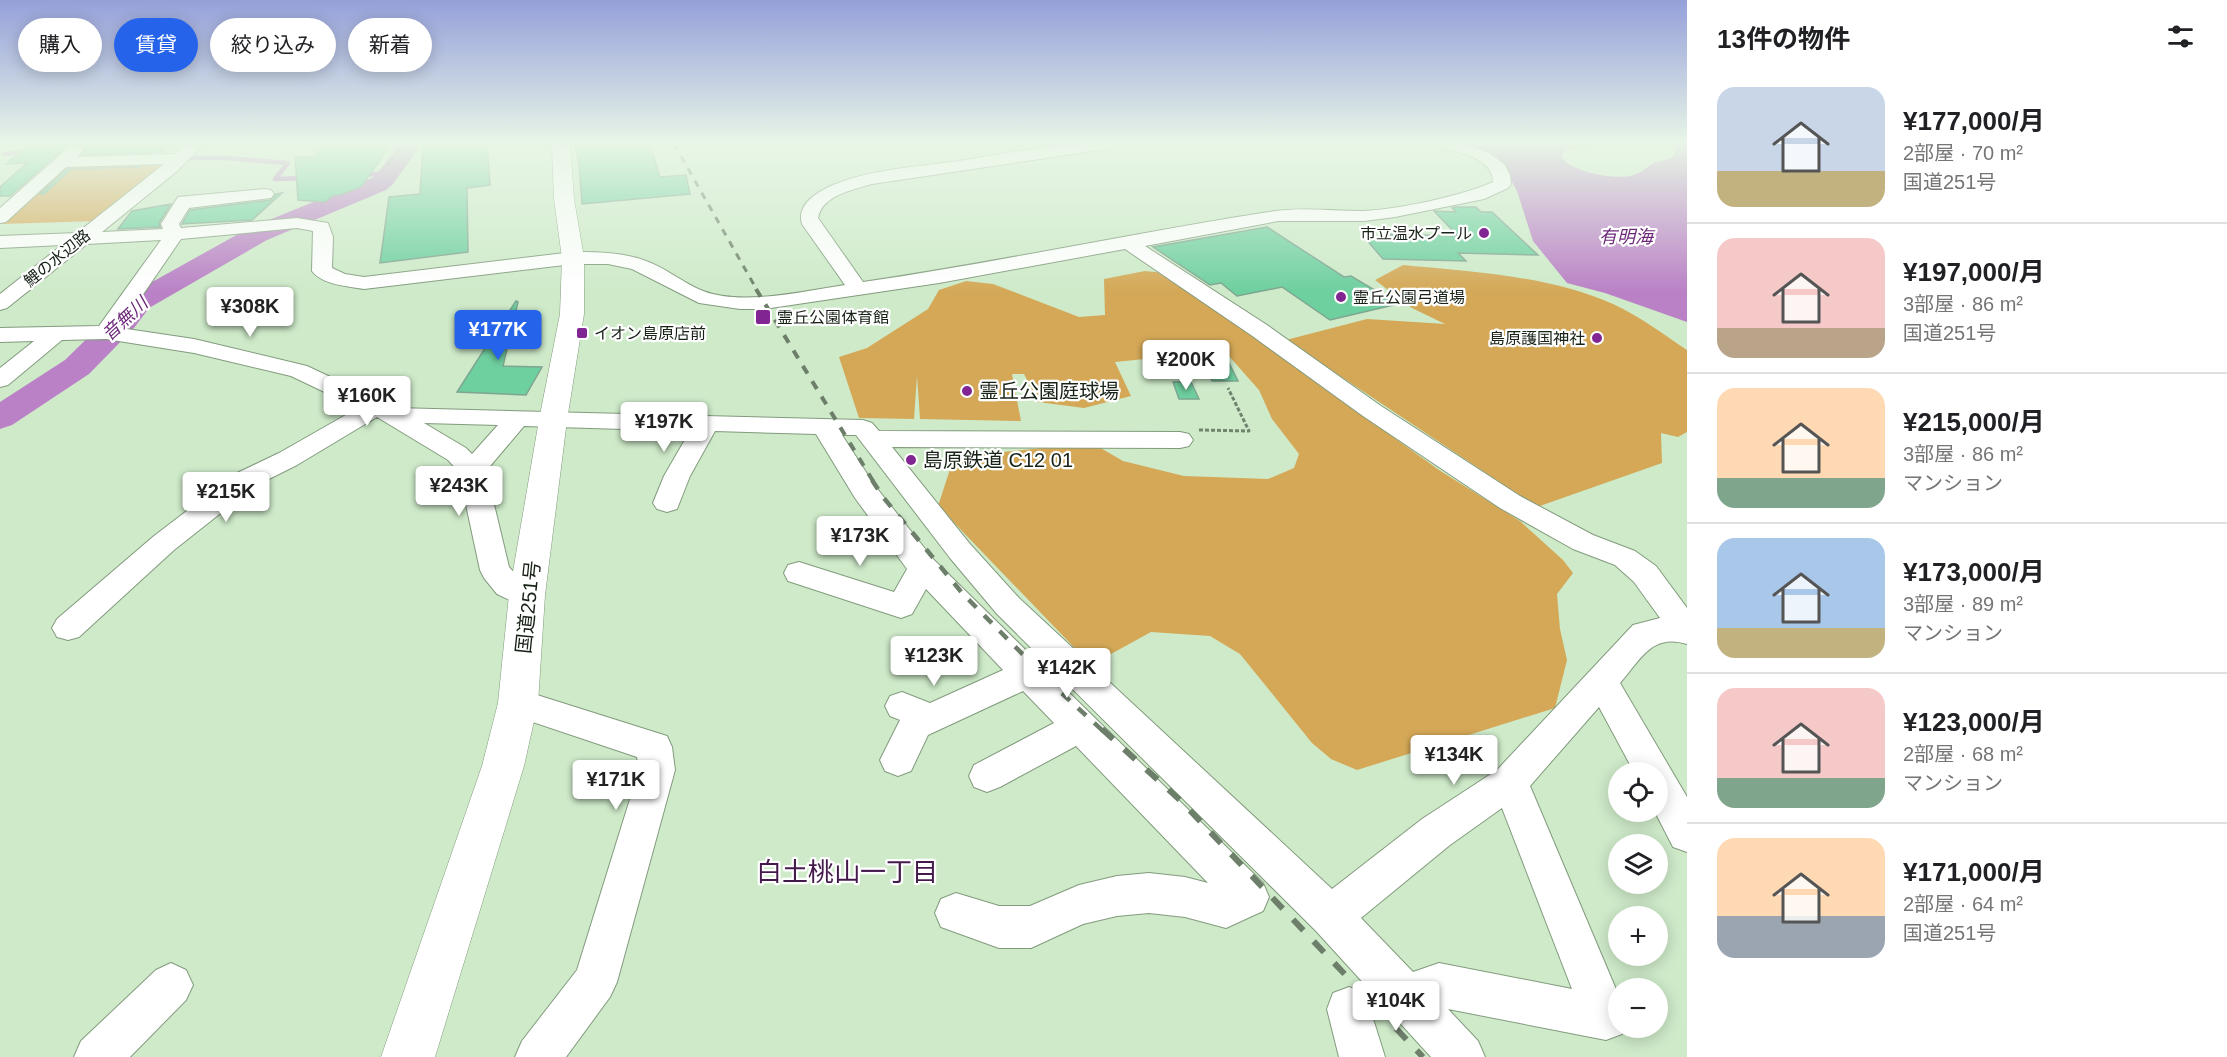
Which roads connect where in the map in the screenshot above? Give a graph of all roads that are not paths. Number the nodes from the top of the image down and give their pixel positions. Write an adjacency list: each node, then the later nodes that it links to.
1 (27, 193): 7 (street)
2 (137, 193): 10 (street, 鯉の水辺路)
3 (564, 193): 16 (highway, 国道251号)
4 (830, 193): 19 (street)
5 (1482, 193): 15 (street)
6 (265, 194): 9 (street)
7 (22, 198): 8 (street); 11 (street)
8 (0, 199)
9 (185, 202): 10 (street); 12 (street)
10 (119, 208): 13 (street, 鯉の水辺路)
11 (0, 218)
12 (175, 234): 13 (street); 16 (street); 21 (street)
13 (81, 239): 14 (street); 18 (street, 鯉の水辺路)
14 (0, 242)
15 (1128, 243): 19 (street); 38 (street)
16 (573, 258): 19 (street); 27 (highway, 国道251号)
17 (0, 284): 18 (street)
18 (25, 284): 20 (street, 鯉の水辺路)
19 (858, 289)
20 (0, 304)
21 (112, 333): 22 (street); 25 (street)
22 (56, 334): 23 (street); 24 (street)
23 (0, 335)
24 (0, 380)
25 (384, 412): 26 (street); 32 (street); 37 (street)
26 (517, 419): 27 (street); 32 (street)
27 (553, 420): 28 (street); 36 (highway, 国道251号)
28 (707, 424): 29 (street); 33 (street)
29 (824, 427): 30 (street); 34 (street)
30 (872, 439): 31 (street); 50 (street)
31 (1180, 440)
32 (472, 470): 36 (street)
33 (667, 503)
34 (923, 568): 35 (street); 39 (street)
35 (800, 573)
36 (527, 595): 41 (highway, 国道251号)
37 (68, 628)
38 (1685, 629): 40 (street)
39 (1028, 674): 42 (street); 43 (street)
40 (1602, 682): 44 (street); 46 (street)
41 (518, 703): 55 (highway, 国道251号); 56 (street)
42 (1080, 727): 45 (street); 49 (street)
43 (898, 760)
44 (1647, 762)
45 (987, 776)
46 (1510, 782): 50 (street); 52 (street)
47 (1668, 799): 48 (street)
48 (1687, 834)
49 (956, 913)
50 (1331, 916): 52 (street)
51 (171, 985): 54 (street)
52 (1406, 996): 58 (street)
53 (1349, 1009): 57 (street)
54 (97, 1057)
55 (408, 1057)
56 (538, 1057)
57 (1362, 1057)
58 (1462, 1057)

